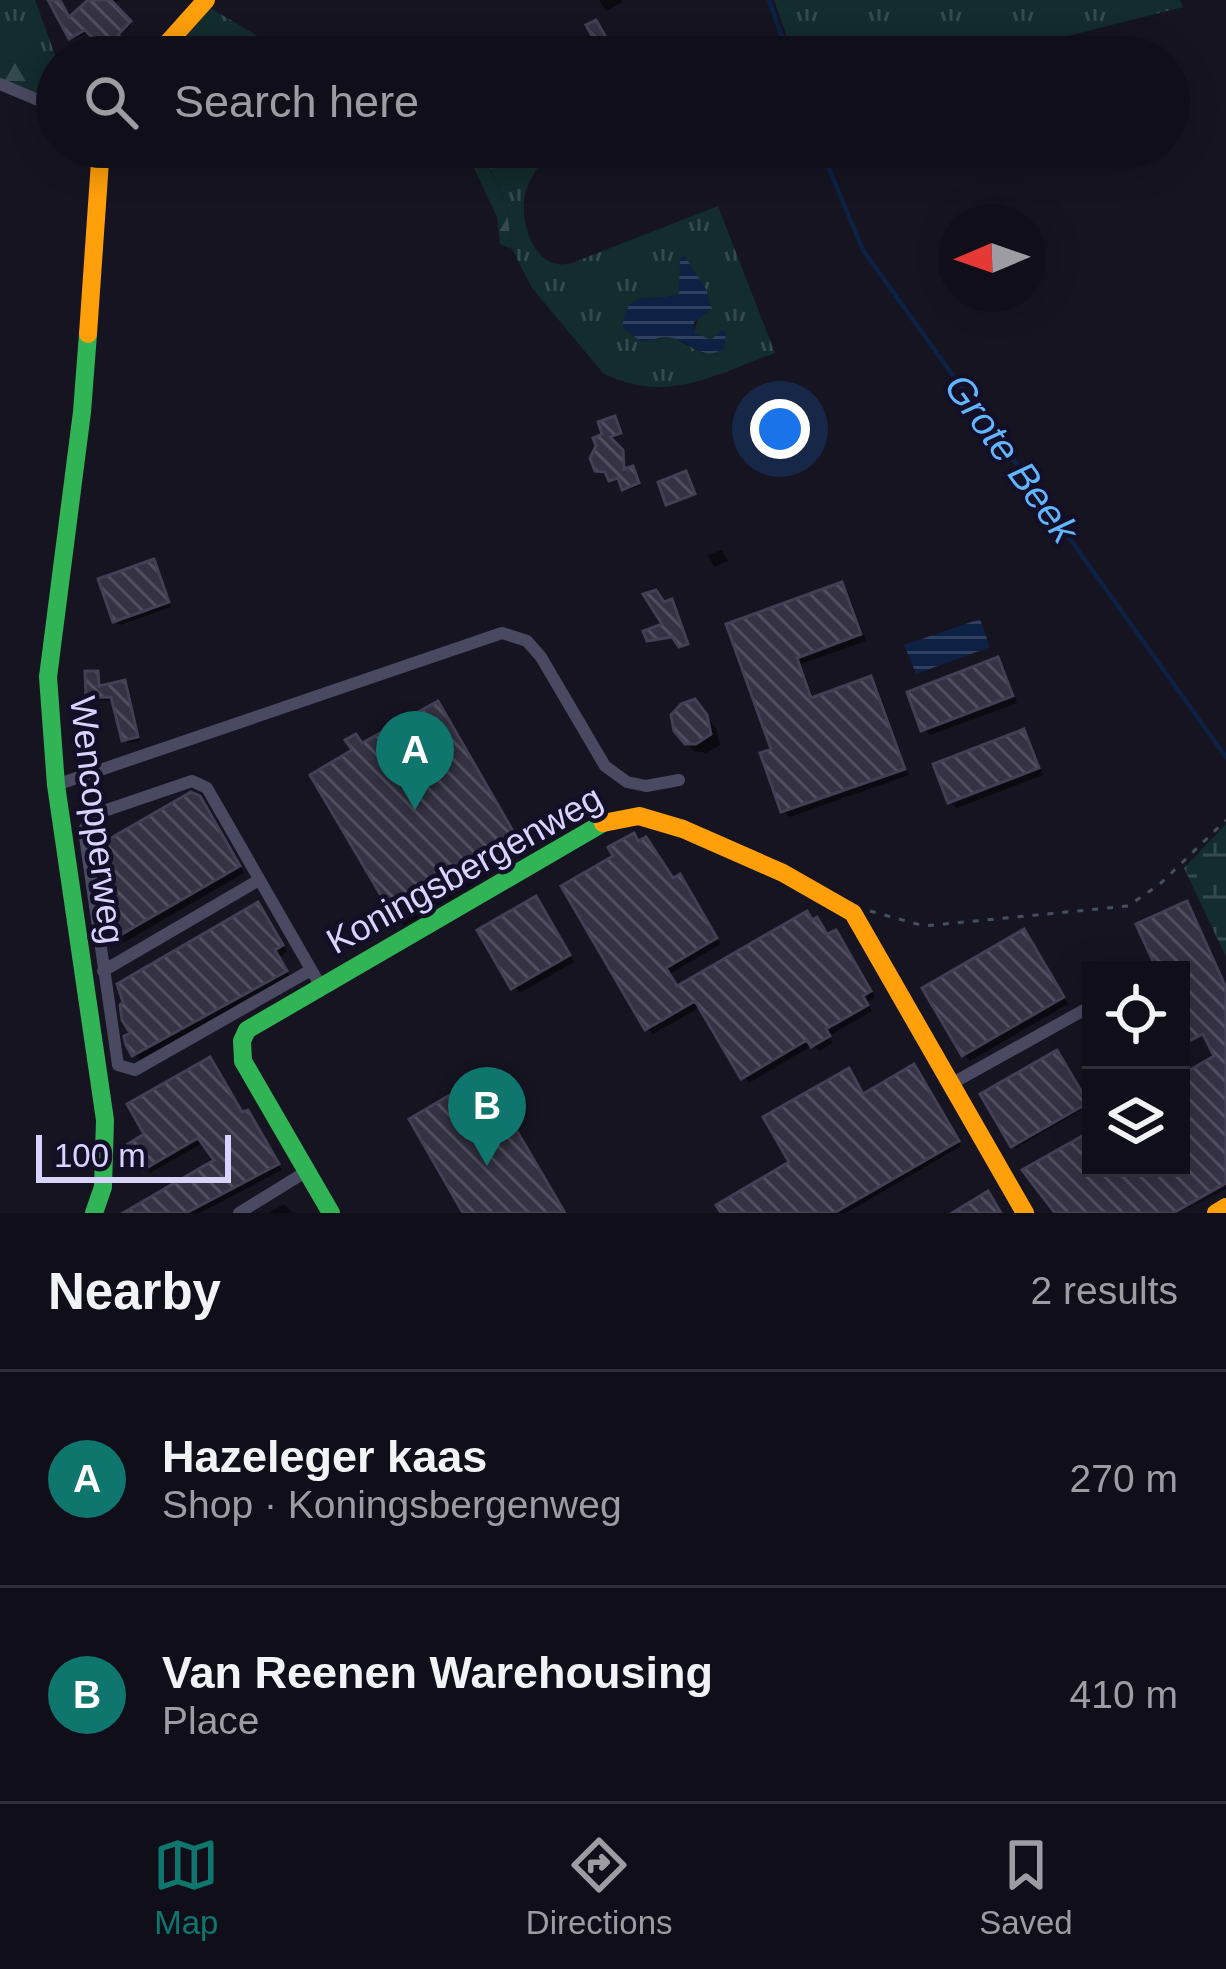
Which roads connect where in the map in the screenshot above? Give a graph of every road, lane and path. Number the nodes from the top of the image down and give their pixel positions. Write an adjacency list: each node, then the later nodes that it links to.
1 (203, 1): 2 (street)
2 (173, 36)
3 (0, 84): 4 (street)
4 (36, 99)
5 (99, 168): 7 (street, Wencopperweg)
6 (679, 780): 8 (street)
7 (56, 785): 8 (street); 19 (street, Wencopperweg)
8 (646, 786): 9 (street)
9 (638, 816): 14 (street, Koningsbergenweg); 16 (street, Koningsbergenweg)
10 (1226, 820): 12 (path)
11 (260, 880): 13 (street); 13 (street, Koningsbergenweg); 14 (street, Koningsbergenweg)
12 (867, 909)
13 (103, 971): 14 (street, Koningsbergenweg)
14 (315, 977): 17 (street, Koningsbergenweg)
15 (1082, 1011): 16 (street)
16 (951, 1084): 22 (street, Koningsbergenweg)
17 (307, 1171): 20 (street); 21 (street, Koningsbergenweg)
18 (1226, 1207): 23 (street)
19 (94, 1213)
20 (238, 1213)
21 (332, 1213)
22 (1025, 1213)
23 (1216, 1213)

